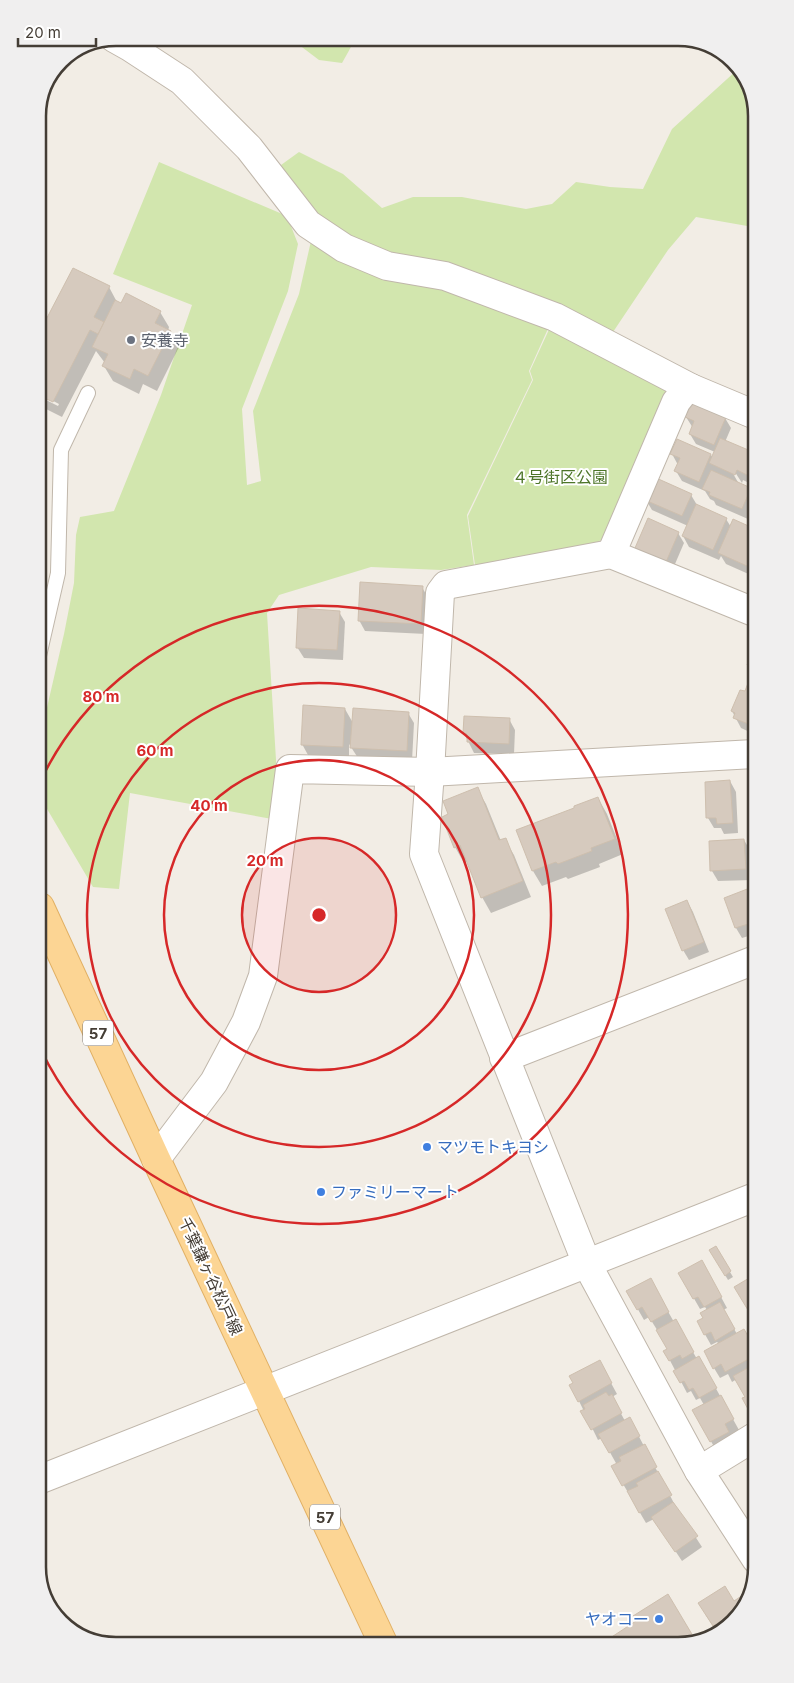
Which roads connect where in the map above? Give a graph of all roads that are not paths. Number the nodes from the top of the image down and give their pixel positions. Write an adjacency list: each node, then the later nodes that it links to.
1 (128, 46): 2 (street)
2 (690, 388): 4 (street); 5 (street)
3 (88, 393): 7 (lane)
4 (748, 412)
5 (611, 554): 6 (street); 9 (street)
6 (748, 610)
7 (46, 625)
8 (748, 754): 9 (street)
9 (430, 772): 12 (street); 13 (street)
10 (46, 920): 13 (main road, 千葉鎌ヶ谷松戸線 / 57)
11 (748, 963): 12 (street)
12 (504, 1058): 15 (street)
13 (156, 1159): 16 (main road, 千葉鎌ヶ谷松戸線 / 57)
14 (748, 1201): 15 (street)
15 (587, 1264): 16 (street); 18 (street)
16 (266, 1391): 19 (street); 21 (main road, 千葉鎌ヶ谷松戸線 / 57)
17 (748, 1441): 18 (street)
18 (699, 1471): 20 (street)
19 (46, 1477)
20 (748, 1547)
21 (380, 1637)

